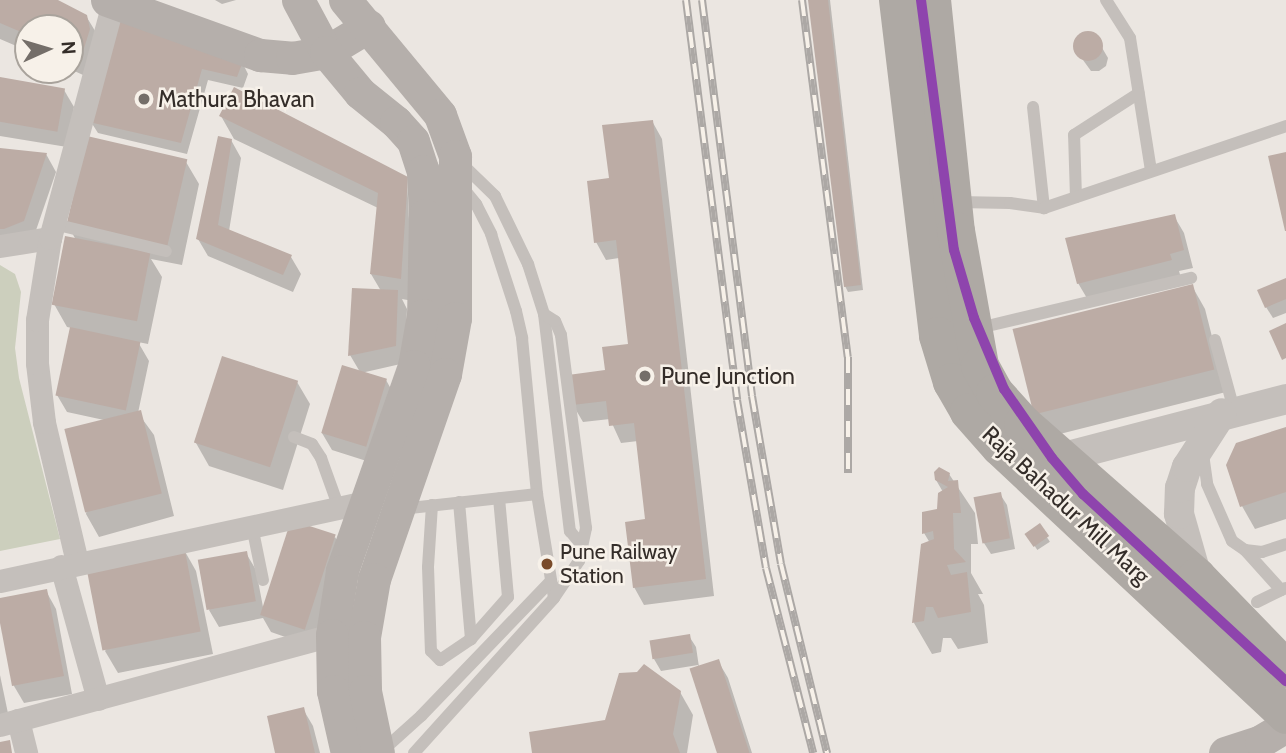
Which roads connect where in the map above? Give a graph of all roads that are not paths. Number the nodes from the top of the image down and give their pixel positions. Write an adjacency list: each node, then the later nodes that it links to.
1 (298, 0): 8 (main road)
2 (345, 0): 7 (main road)
3 (898, 0): 49 (highway, Raja Bahadur Mill Marg)
4 (932, 0): 15 (highway, Raja Bahadur Mill Marg)
5 (1106, 0): 9 (lane)
6 (131, 4): 8 (main road); 17 (street)
7 (369, 26): 8 (main road); 12 (main road)
8 (326, 51): 31 (main road)
9 (1139, 93): 13 (lane); 14 (lane)
10 (1033, 107): 16 (lane)
11 (1286, 126): 13 (lane)
12 (455, 168): 28 (lane); 33 (main road); 43 (lane)
13 (1151, 170): 14 (lane)
14 (1076, 197): 16 (lane)
15 (954, 202): 16 (lane); 21 (highway, Raja Bahadur Mill Marg)
16 (1044, 208)
17 (52, 231): 18 (street); 19 (lane); 37 (street)
18 (0, 246)
19 (166, 251)
20 (1191, 278): 21 (lane)
21 (972, 330): 27 (highway, Raja Bahadur Mill Marg)
22 (1215, 340): 24 (lane)
23 (1286, 399): 24 (street)
24 (1228, 412): 26 (street); 27 (street)
25 (293, 437): 31 (lane)
26 (1202, 443): 36 (lane); 38 (street)
27 (1060, 458): 38 (highway, Raja Bahadur Mill Marg)
28 (537, 494): 29 (lane); 41 (lane)
29 (499, 498): 30 (lane); 46 (lane)
30 (459, 502): 32 (lane); 46 (lane)
31 (353, 505): 34 (street); 45 (main road)
32 (432, 505): 33 (lane); 46 (lane)
33 (400, 509): 54 (main road)
34 (252, 526): 37 (street); 39 (lane)
35 (1286, 544): 36 (lane)
36 (1245, 550): 42 (lane)
37 (69, 564): 40 (street); 48 (street)
38 (1197, 577): 47 (highway, Raja Bahadur Mill Marg)
39 (263, 580)
40 (0, 581)
41 (551, 581): 43 (lane); 54 (lane)
42 (1283, 589): 44 (lane)
43 (554, 598): 55 (lane)
44 (1257, 602)
45 (332, 635): 48 (street); 53 (main road)
46 (471, 639)
47 (1286, 669)
48 (98, 699): 50 (street)
49 (1286, 715)
50 (9, 722): 52 (street)
51 (1286, 726): 56 (main road)
52 (26, 753)
53 (347, 753)
54 (379, 753)
55 (414, 753)
56 (1225, 753)

